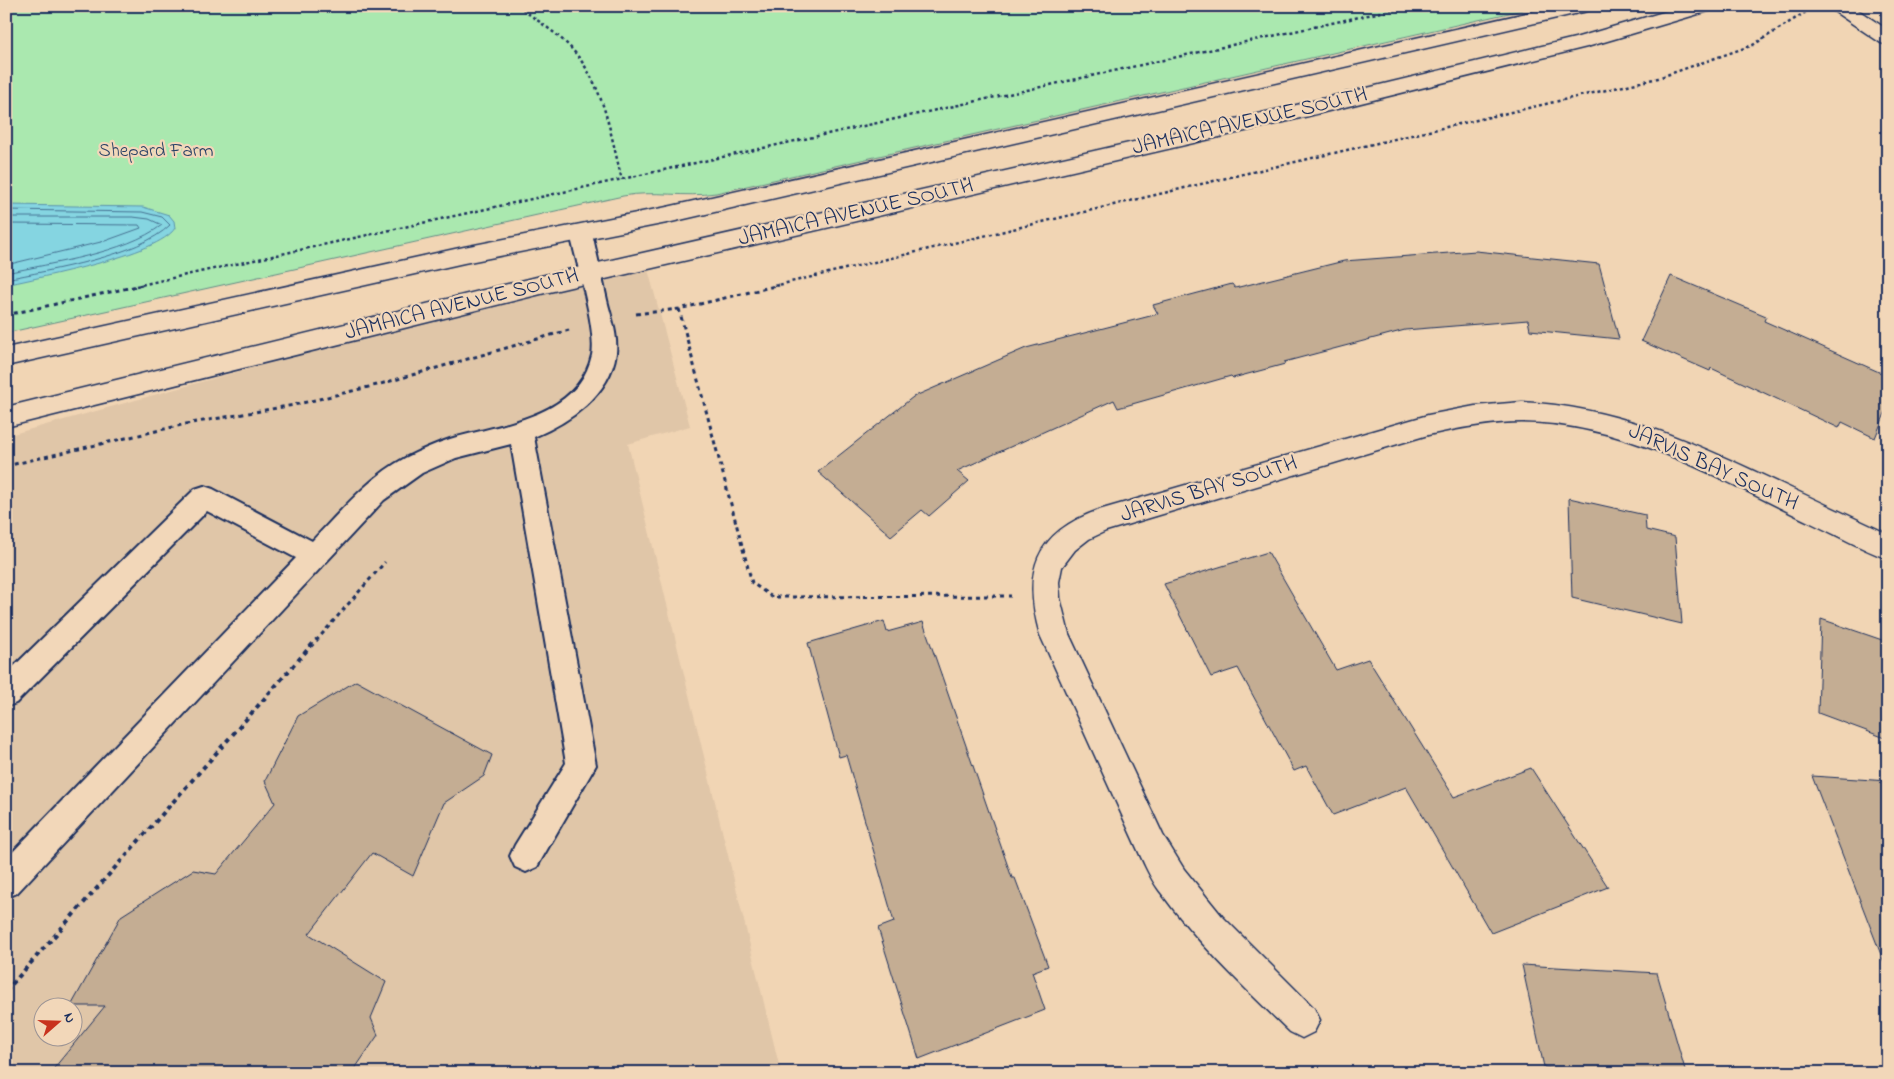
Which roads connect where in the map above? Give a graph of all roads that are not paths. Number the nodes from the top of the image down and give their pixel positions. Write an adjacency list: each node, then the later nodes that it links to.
1 (1583, 6): 5 (street, JAMAICA AVENUE SOUTH)
2 (1705, 6): 6 (street, JAMAICA AVENUE SOUTH)
3 (1839, 6): 4 (street)
4 (1888, 39)
5 (581, 233): 6 (lane); 7 (street, JAMAICA AVENUE SOUTH)
6 (591, 274): 8 (street, JAMAICA AVENUE SOUTH); 9 (lane)
7 (6, 357)
8 (6, 417)
9 (521, 432): 11 (lane); 13 (lane)
10 (1888, 547): 15 (street, JARVIS BAY SOUTH)
11 (315, 555): 12 (lane); 14 (lane)
12 (6, 694)
13 (526, 856)
14 (6, 882)
15 (1302, 1020)

